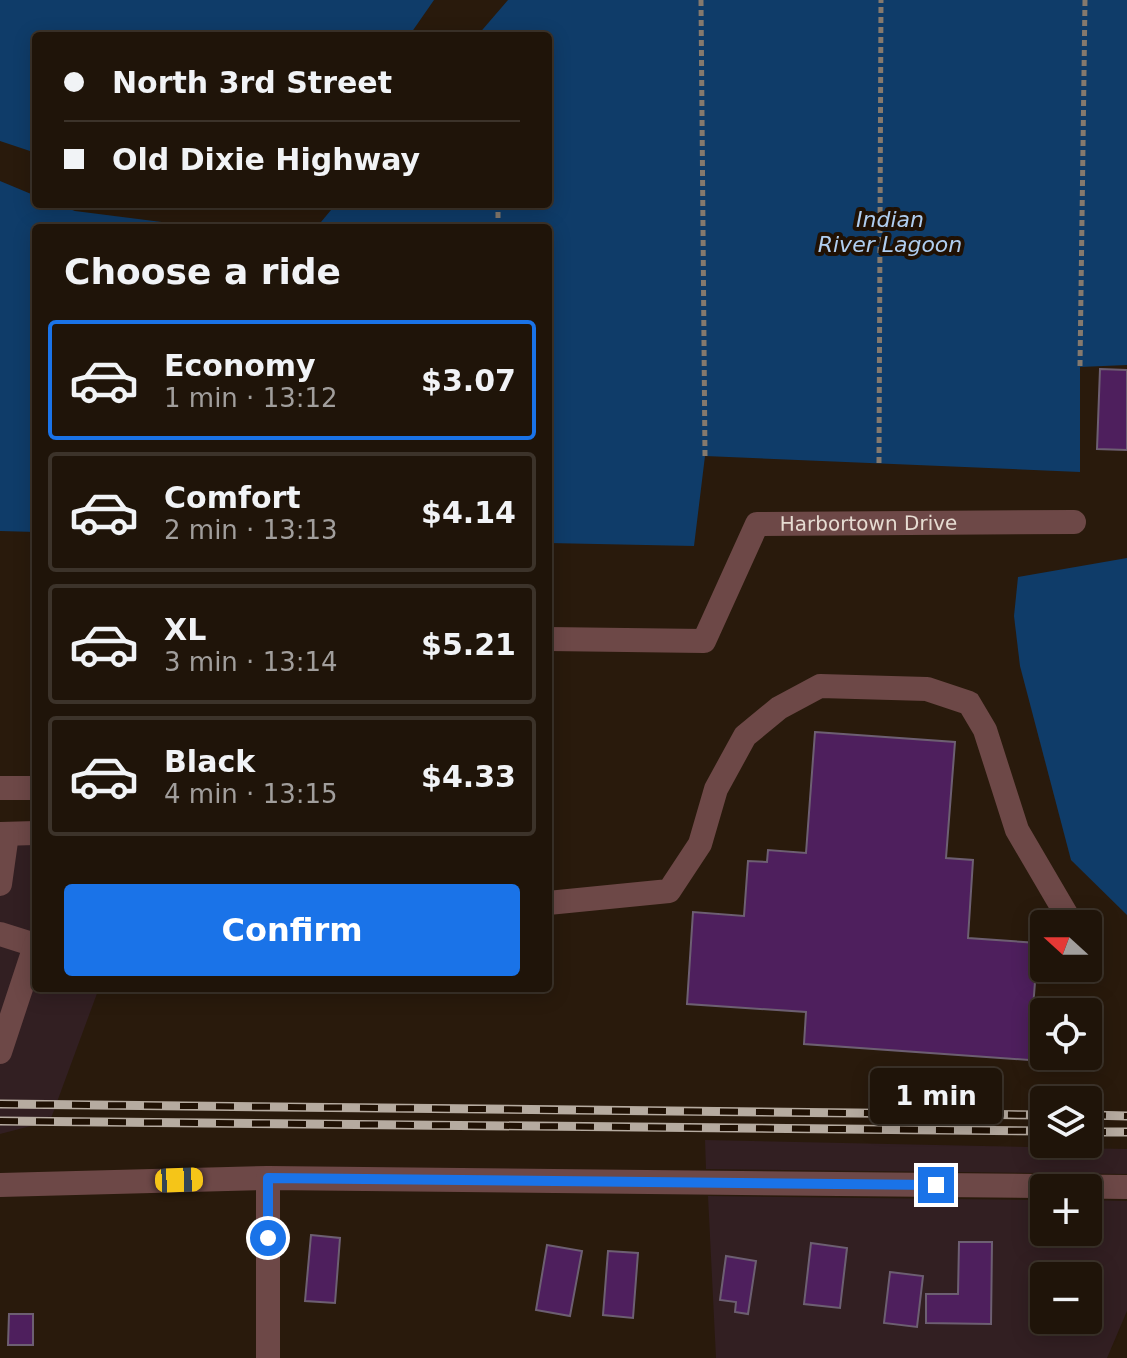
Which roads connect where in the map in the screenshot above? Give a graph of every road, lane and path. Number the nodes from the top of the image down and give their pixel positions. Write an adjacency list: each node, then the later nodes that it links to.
1 (701, 0): 5 (path)
2 (881, 0): 6 (path)
3 (1085, 0): 4 (path)
4 (1080, 366)
5 (705, 456)
6 (879, 463)
7 (1074, 522): 8 (street, Harbortown Drive)
8 (552, 639)
9 (0, 788): 10 (street)
10 (32, 788)
11 (32, 823): 13 (street)
12 (32, 833): 13 (street)
13 (3, 834): 14 (street)
14 (0, 884)
15 (552, 903): 16 (street)
16 (1064, 910)
17 (0, 934): 18 (street)
18 (32, 943)
19 (32, 953): 20 (street)
20 (6, 1011): 21 (street)
21 (0, 1052)
22 (268, 1178): 23 (street); 24 (street); 25 (street)
23 (0, 1185)
24 (1127, 1187)
25 (268, 1358)

